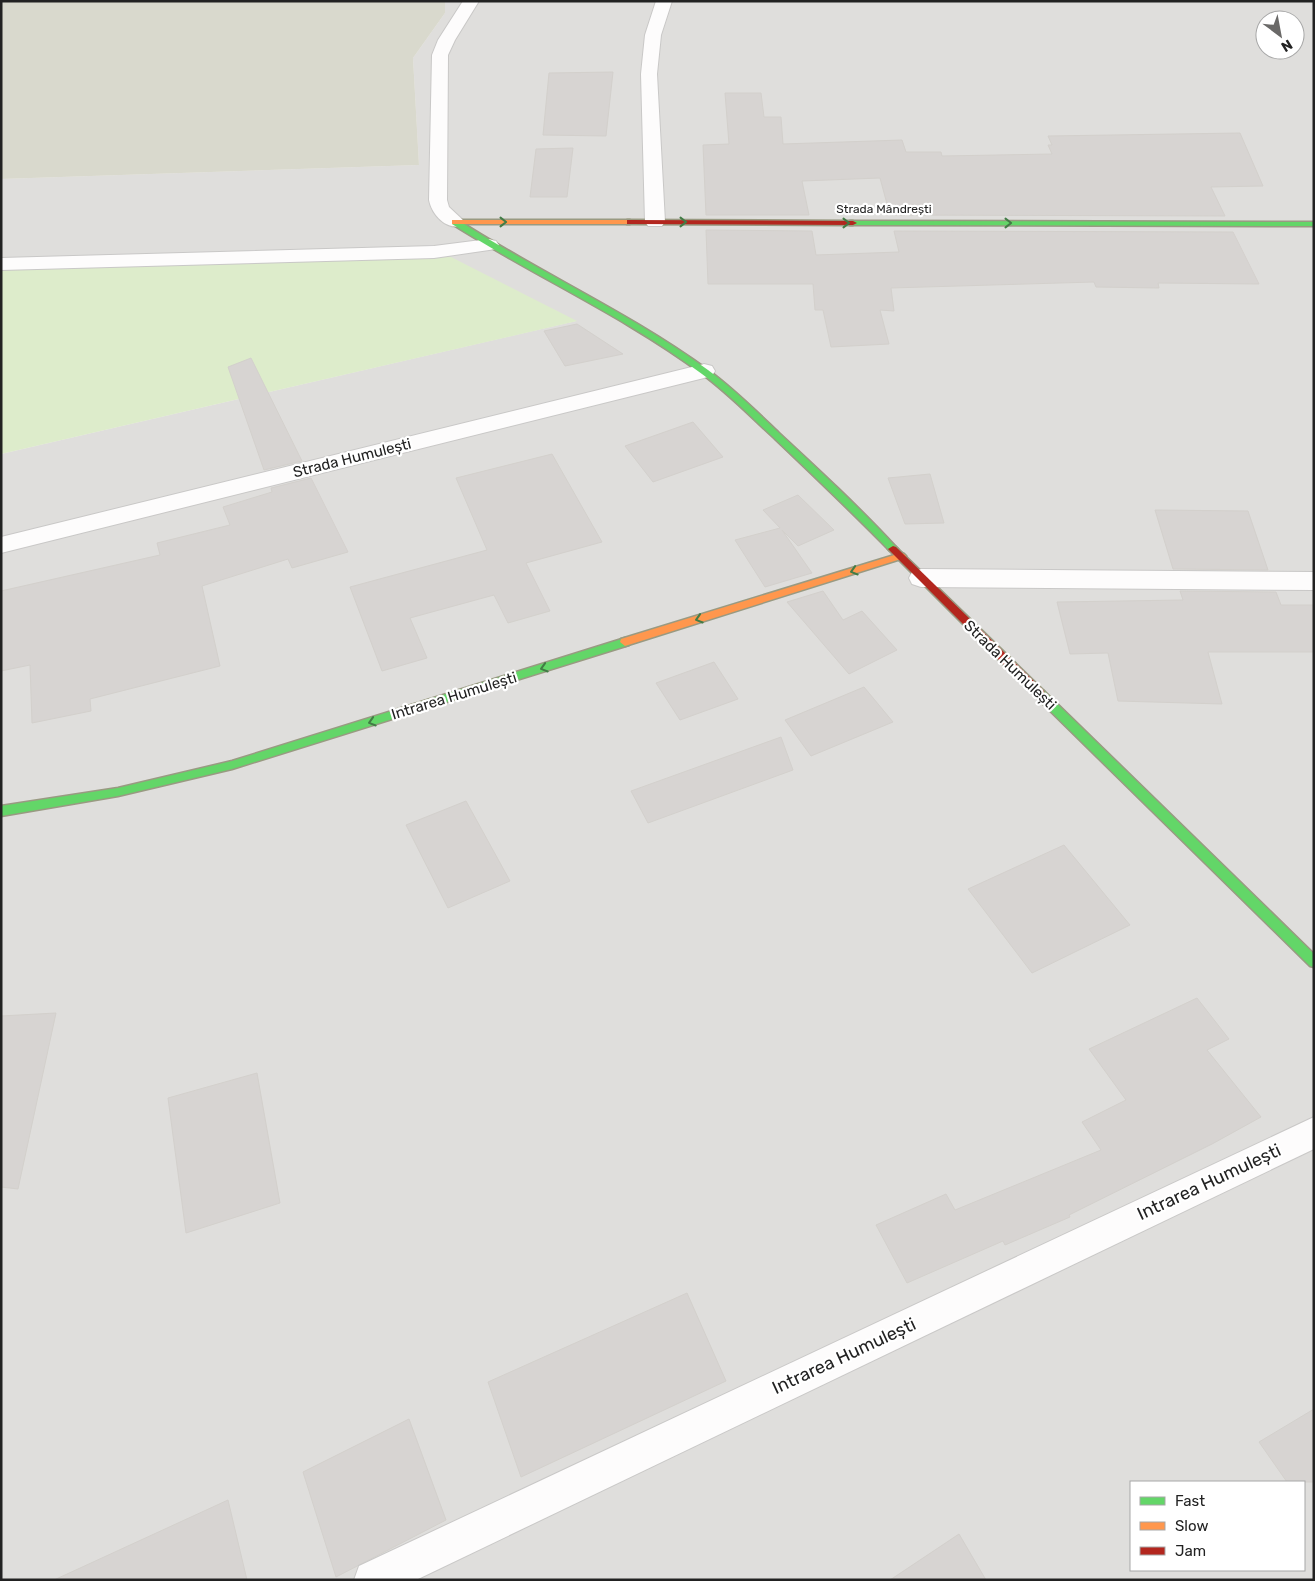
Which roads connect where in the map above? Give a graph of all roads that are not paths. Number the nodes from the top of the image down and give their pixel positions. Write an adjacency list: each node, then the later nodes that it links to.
1 (471, 1): 3 (street, Strada Humulești)
2 (664, 1): 4 (street)
3 (455, 222): 4 (street, Strada Mândrești, one-way to 4); 6 (street, Strada Humulești)
4 (655, 222): 5 (street, Strada Mândrești, one-way to 5)
5 (1314, 224)
6 (489, 245): 7 (street); 8 (street, Strada Humulești)
7 (1, 264)
8 (704, 371): 9 (street, Strada Humulești); 10 (street, Strada Humulești)
9 (1, 545)
10 (901, 556): 11 (street, Strada Humulești); 13 (street, Intrarea Humulești, one-way to 13)
11 (920, 578): 12 (street); 14 (street, Strada Humulești)
12 (1314, 581)
13 (1, 811)
14 (1314, 962)
15 (1314, 1132): 16 (street, Intrarea Humulești)
16 (373, 1580)

